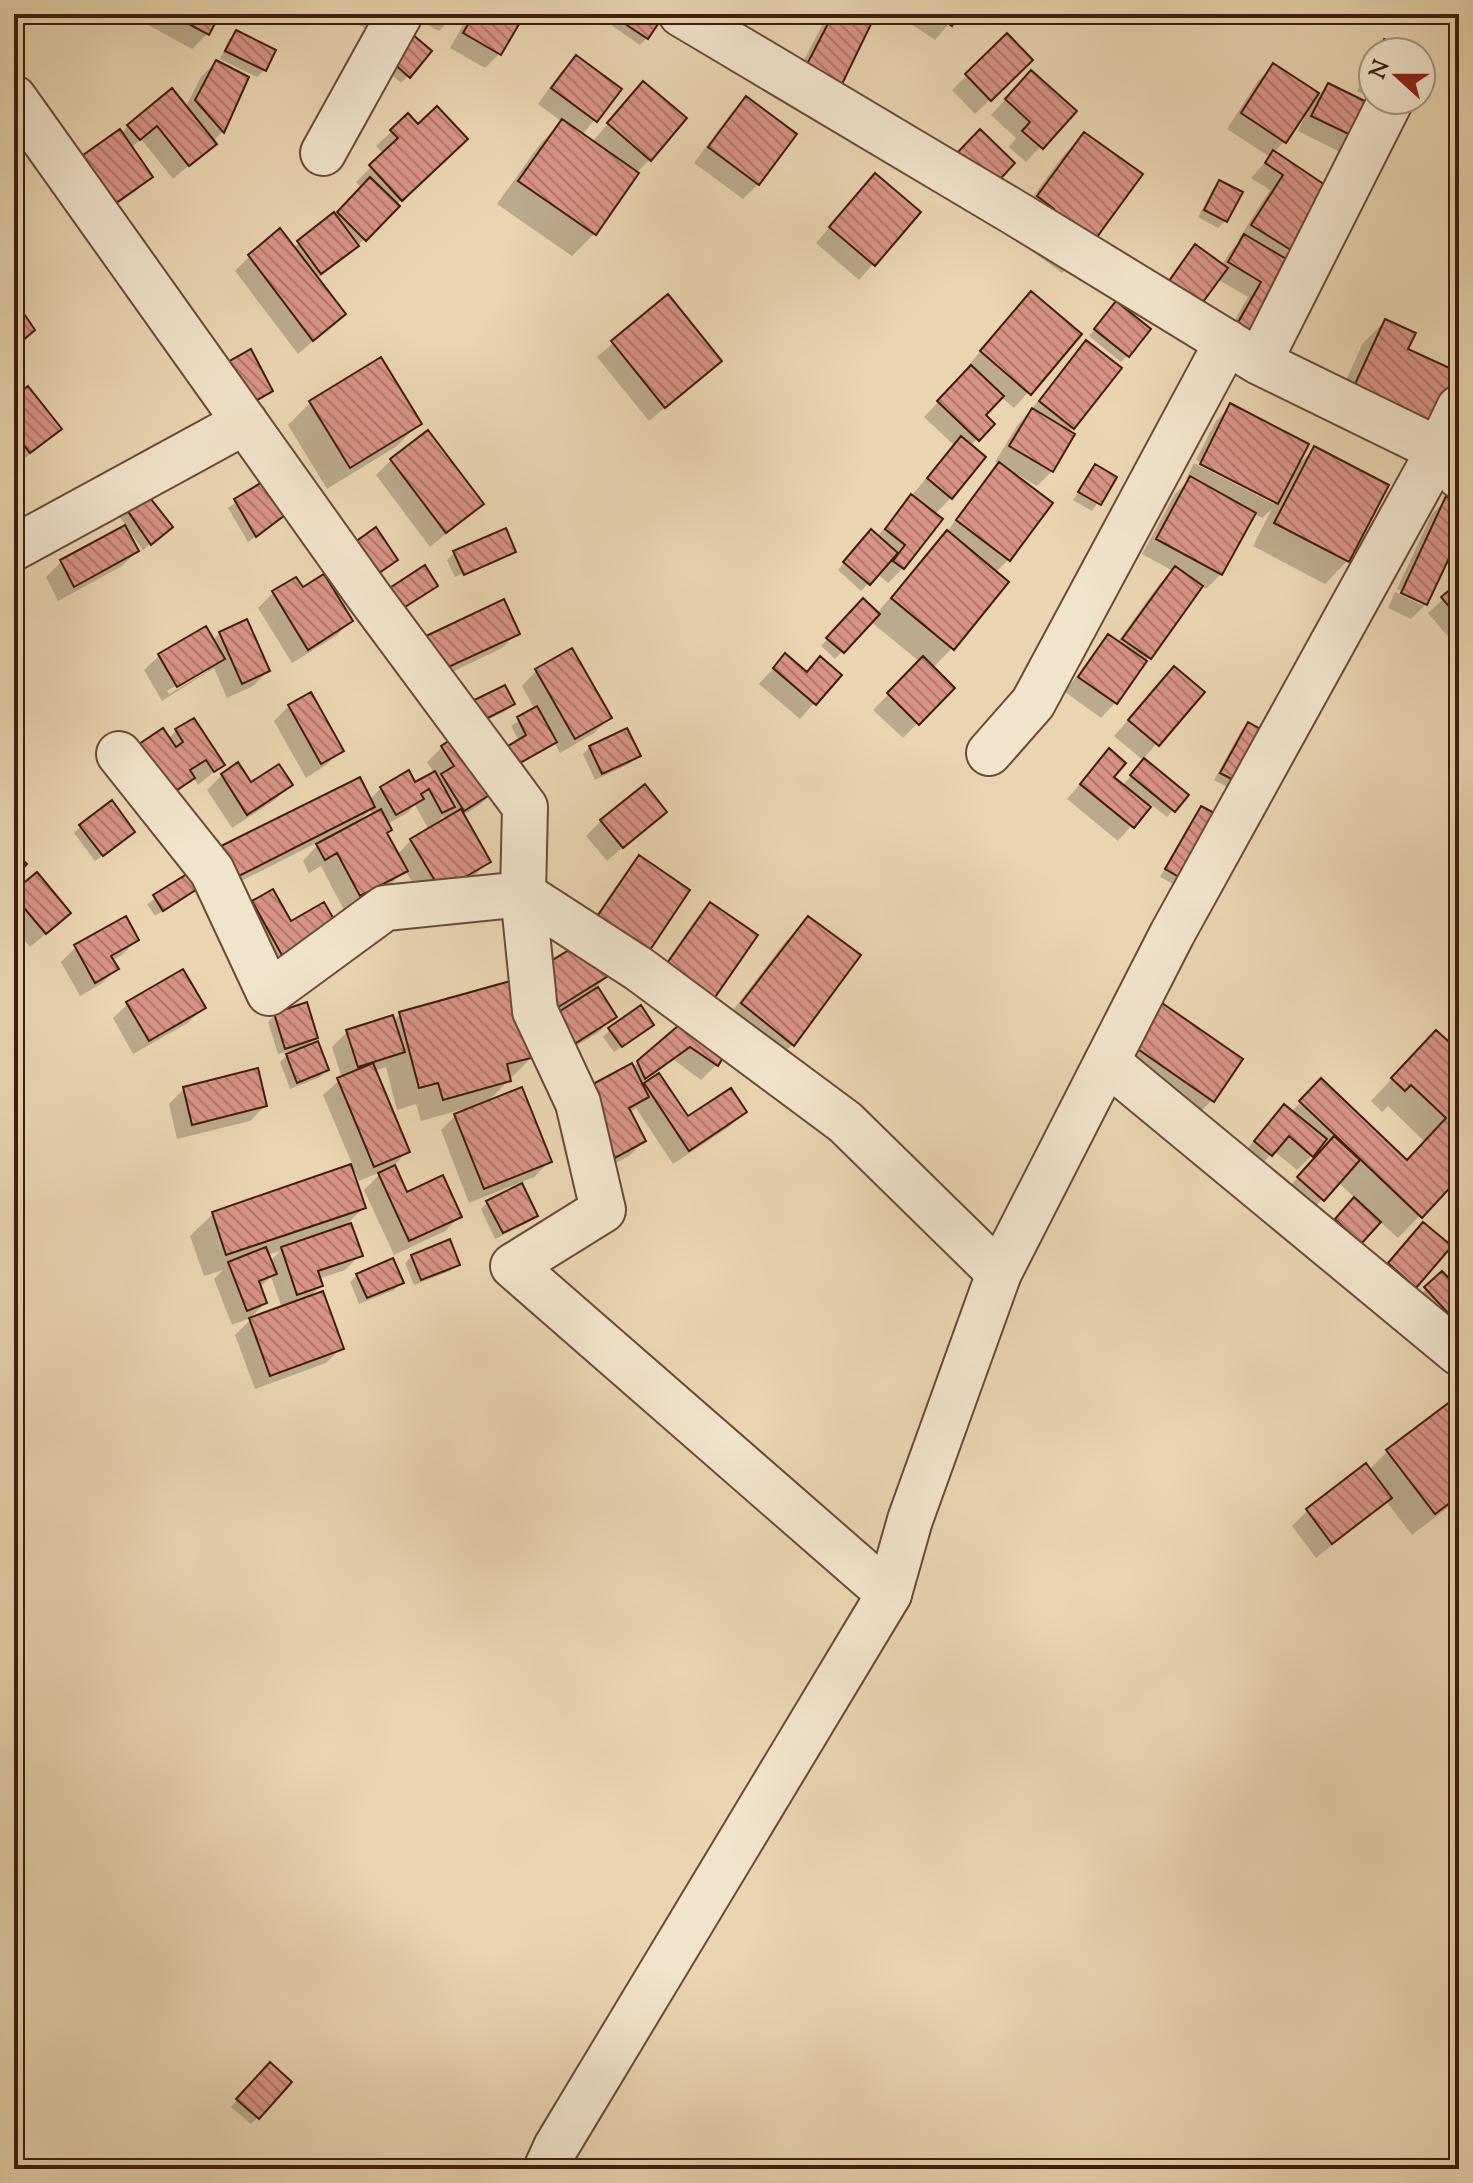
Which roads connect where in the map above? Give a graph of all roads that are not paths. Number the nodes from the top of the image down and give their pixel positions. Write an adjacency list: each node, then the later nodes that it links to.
1 (400, 14): 5 (street)
2 (681, 14): 6 (street)
3 (14, 98): 8 (street)
4 (1382, 116): 6 (street)
5 (323, 153)
6 (1243, 352): 9 (street); 11 (street)
7 (1459, 408): 9 (street)
8 (245, 422): 10 (street); 13 (street)
9 (1449, 463): 14 (street)
10 (14, 548)
11 (989, 753)
12 (119, 754): 13 (street)
13 (523, 894): 15 (street); 17 (street)
14 (1107, 1062): 15 (street); 16 (street)
15 (999, 1273): 17 (street)
16 (1459, 1353)
17 (889, 1594): 18 (street)
18 (546, 2169)

